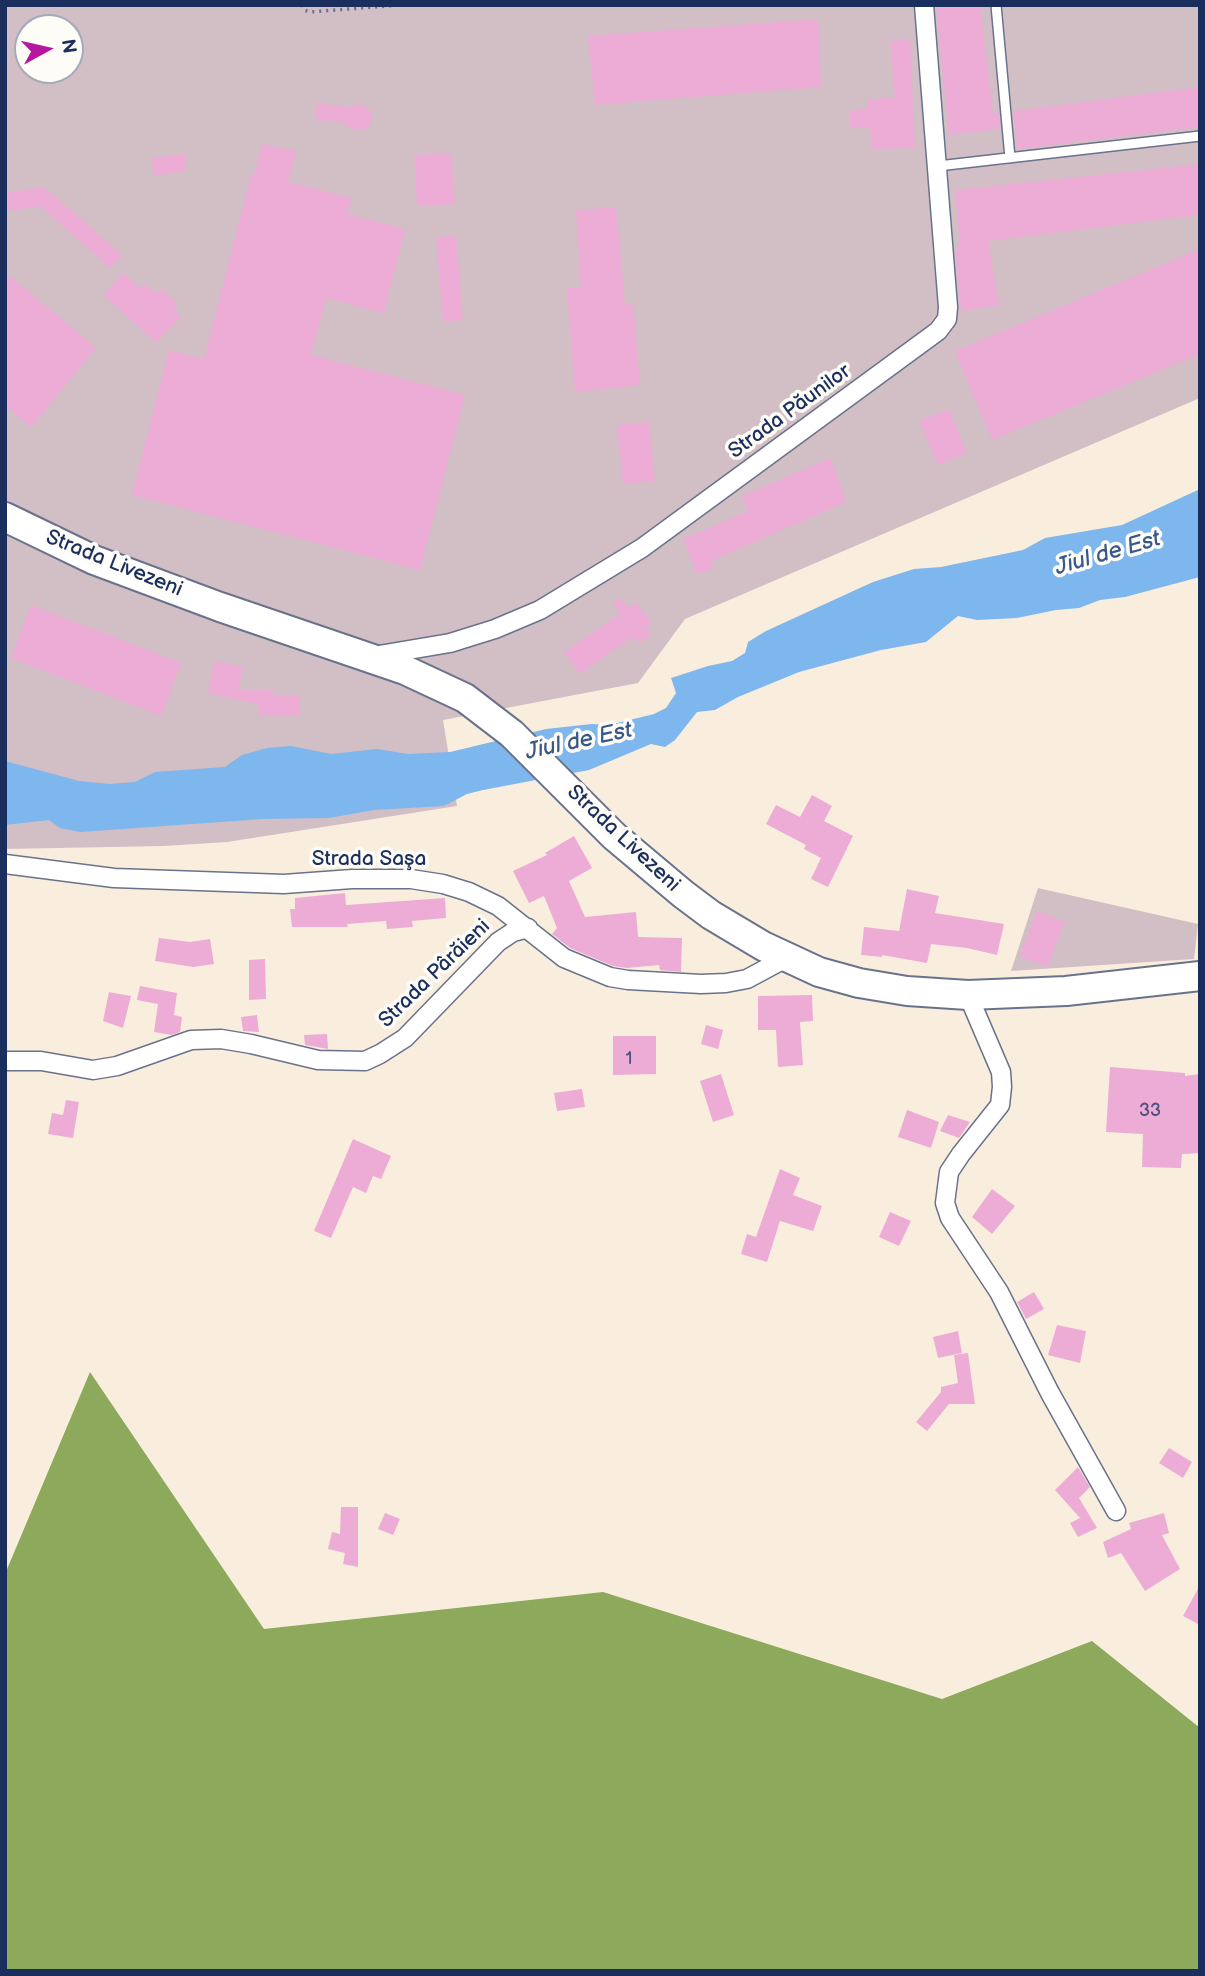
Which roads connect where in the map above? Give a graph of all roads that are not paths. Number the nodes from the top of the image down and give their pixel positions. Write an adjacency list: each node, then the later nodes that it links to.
1 (924, 5): 5 (street, Strada Păunilor)
2 (996, 5): 4 (lane)
3 (1200, 136): 4 (lane)
4 (1010, 158): 5 (lane)
5 (938, 166): 7 (street, Strada Păunilor)
6 (5, 517): 7 (main road, Strada Livezeni)
7 (369, 657): 10 (main road, Strada Livezeni)
8 (5, 864): 9 (street, Strada Saşa)
9 (528, 928): 10 (street, Strada Saşa); 13 (street, Strada Pârăieni)
10 (786, 958): 12 (main road, Strada Livezeni)
11 (1200, 976): 12 (main road, Strada Livezeni)
12 (968, 995): 14 (street)
13 (5, 1061)
14 (1116, 1511)

